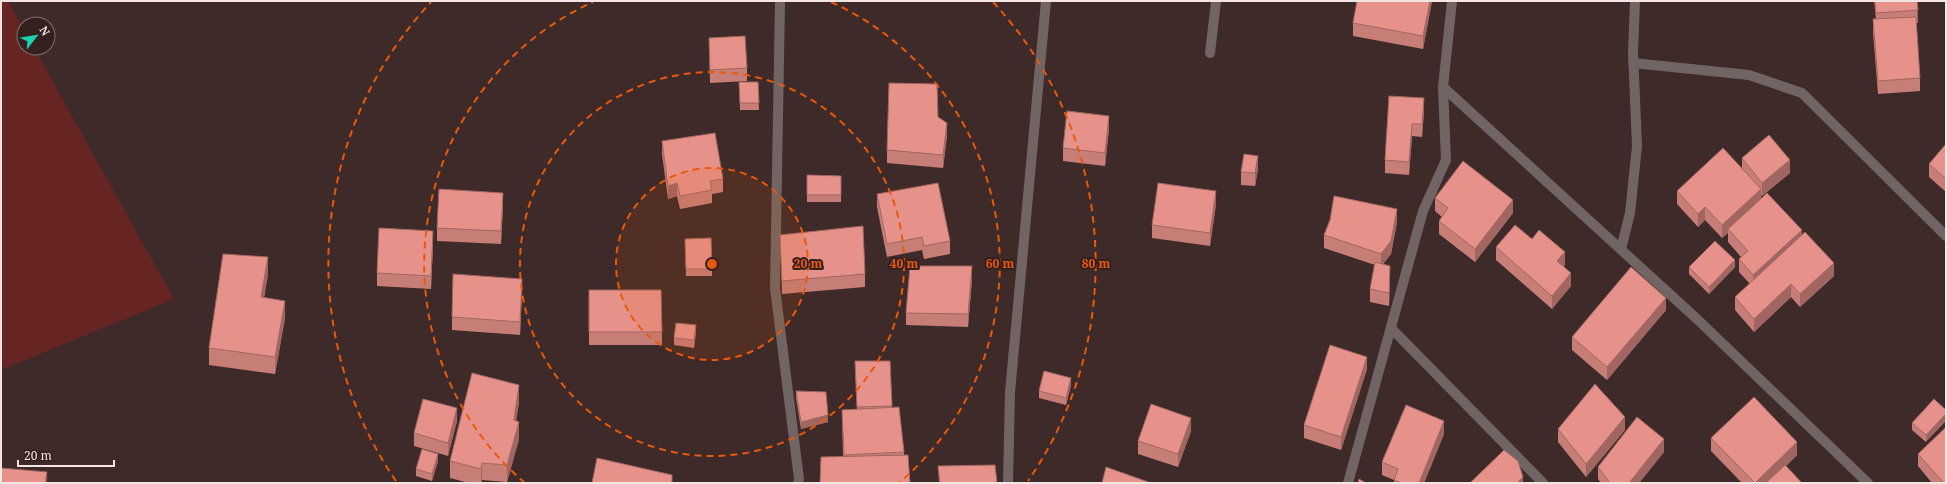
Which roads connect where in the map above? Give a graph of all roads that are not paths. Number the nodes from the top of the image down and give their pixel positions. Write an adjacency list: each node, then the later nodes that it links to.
1 (780, 1): 12 (street)
2 (1046, 1): 13 (street)
3 (1216, 1): 6 (street)
4 (1452, 1): 8 (street)
5 (1635, 1): 7 (street)
6 (1210, 53)
7 (1633, 63): 9 (street); 10 (street)
8 (1444, 87): 10 (street); 11 (street)
9 (1946, 236)
10 (1621, 250): 16 (street)
11 (1391, 328): 14 (street); 15 (street)
12 (798, 483)
13 (1008, 483)
14 (1348, 483)
15 (1543, 483)
16 (1868, 483)

